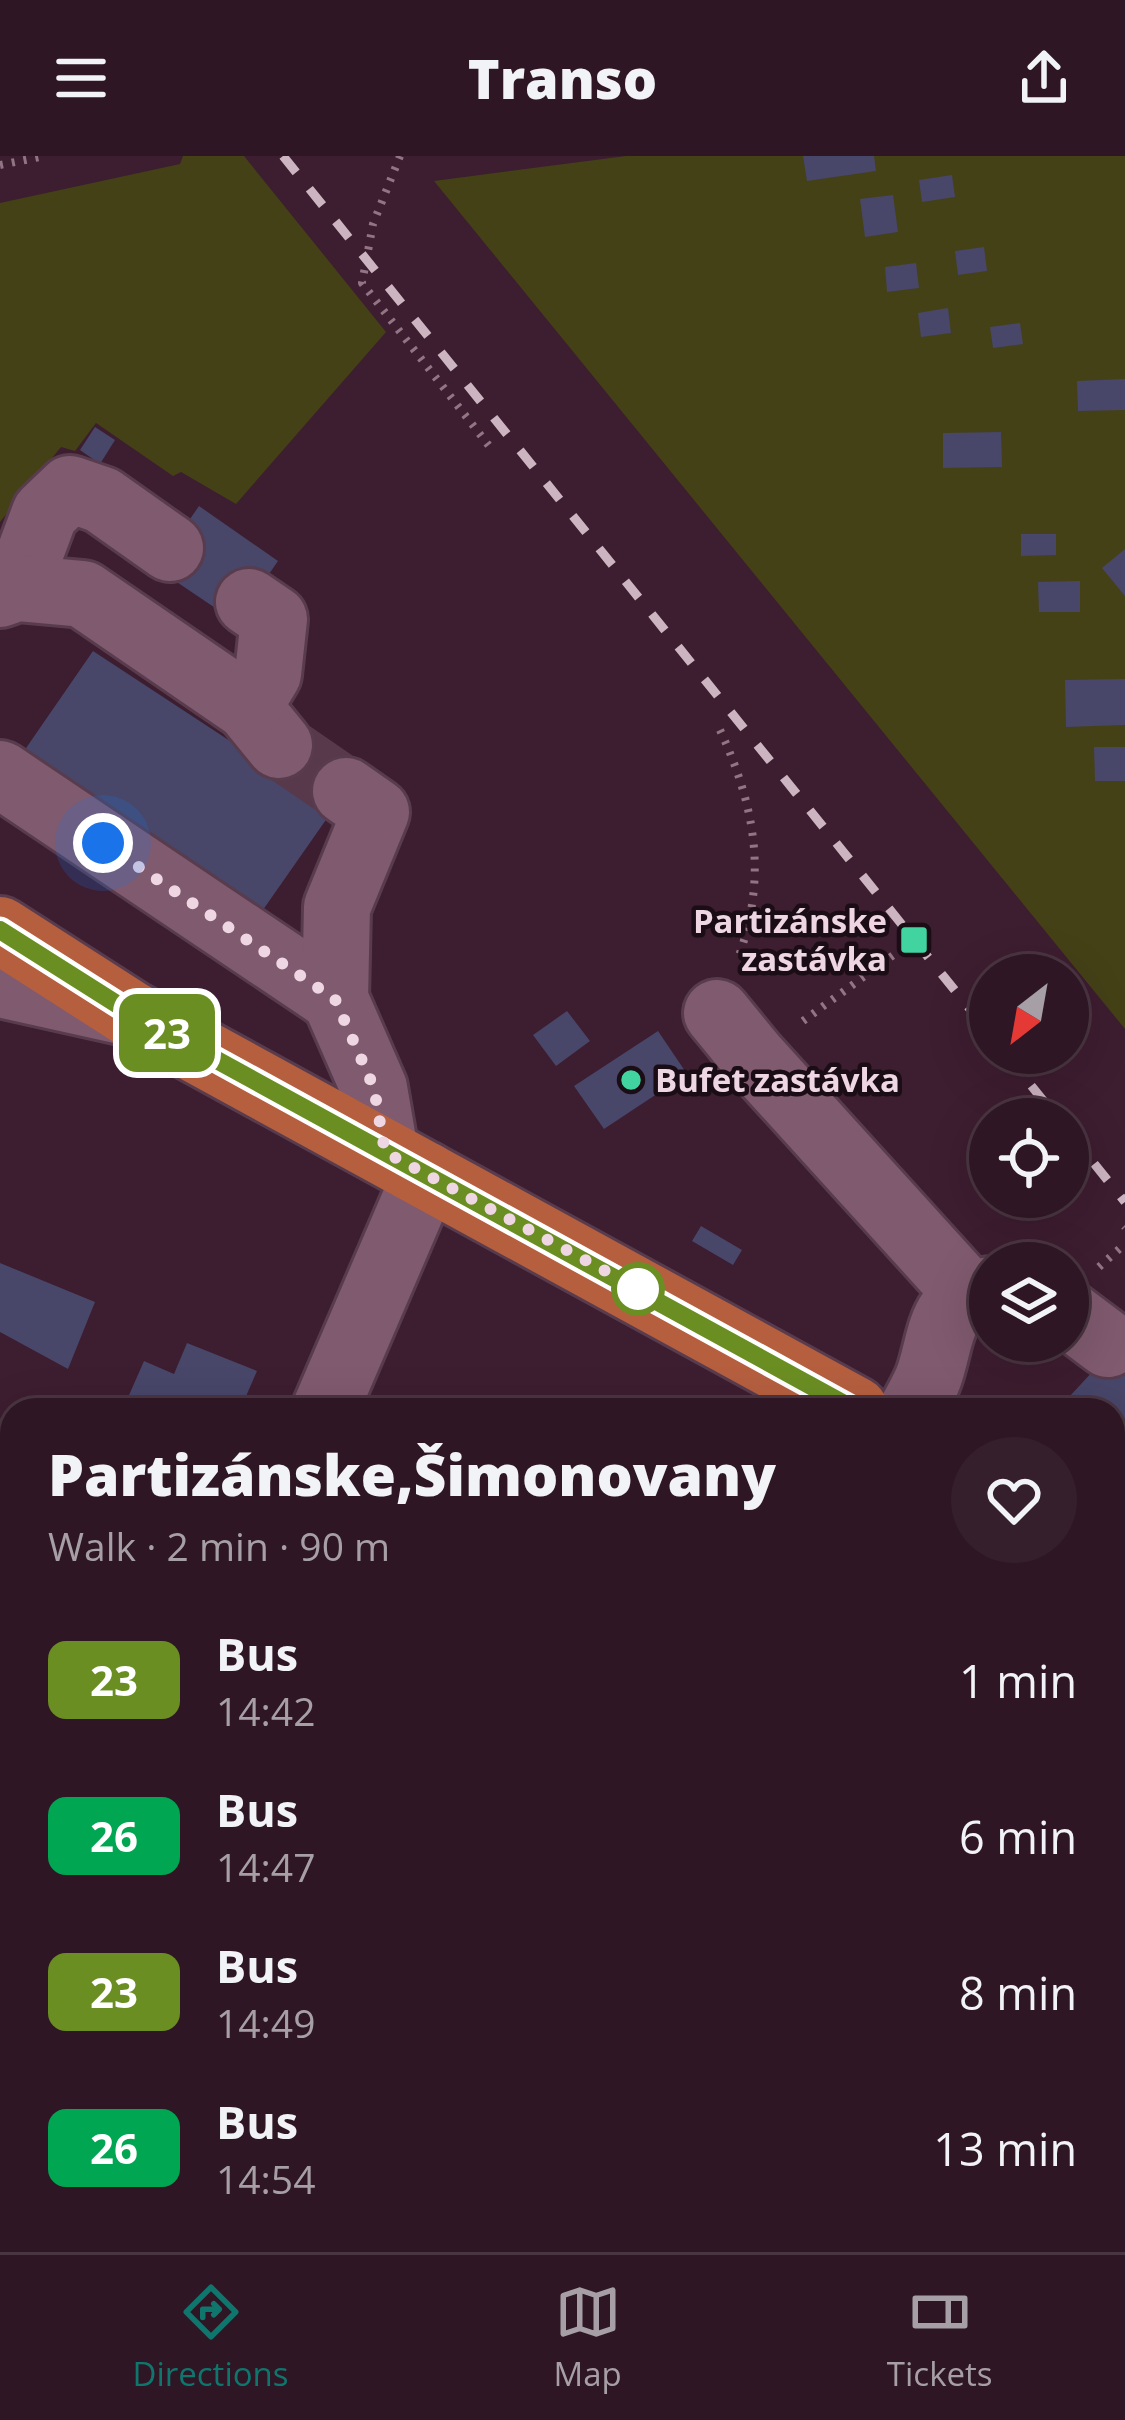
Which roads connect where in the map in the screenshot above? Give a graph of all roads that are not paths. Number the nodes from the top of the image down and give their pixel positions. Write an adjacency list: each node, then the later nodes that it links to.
1 (170, 548): 2 (street)
2 (9, 591): 3 (street)
3 (249, 602)
4 (0, 774): 8 (street)
5 (346, 791): 8 (street)
6 (0, 930): 9 (main road)
7 (0, 984): 9 (street)
8 (335, 999): 11 (street)
9 (131, 1013): 11 (main road)
10 (735, 1035): 12 (street)
11 (406, 1164): 14 (street); 15 (main road)
12 (969, 1281)
13 (969, 1299): 16 (street)
14 (329, 1398)
15 (833, 1398)
16 (918, 1398)

